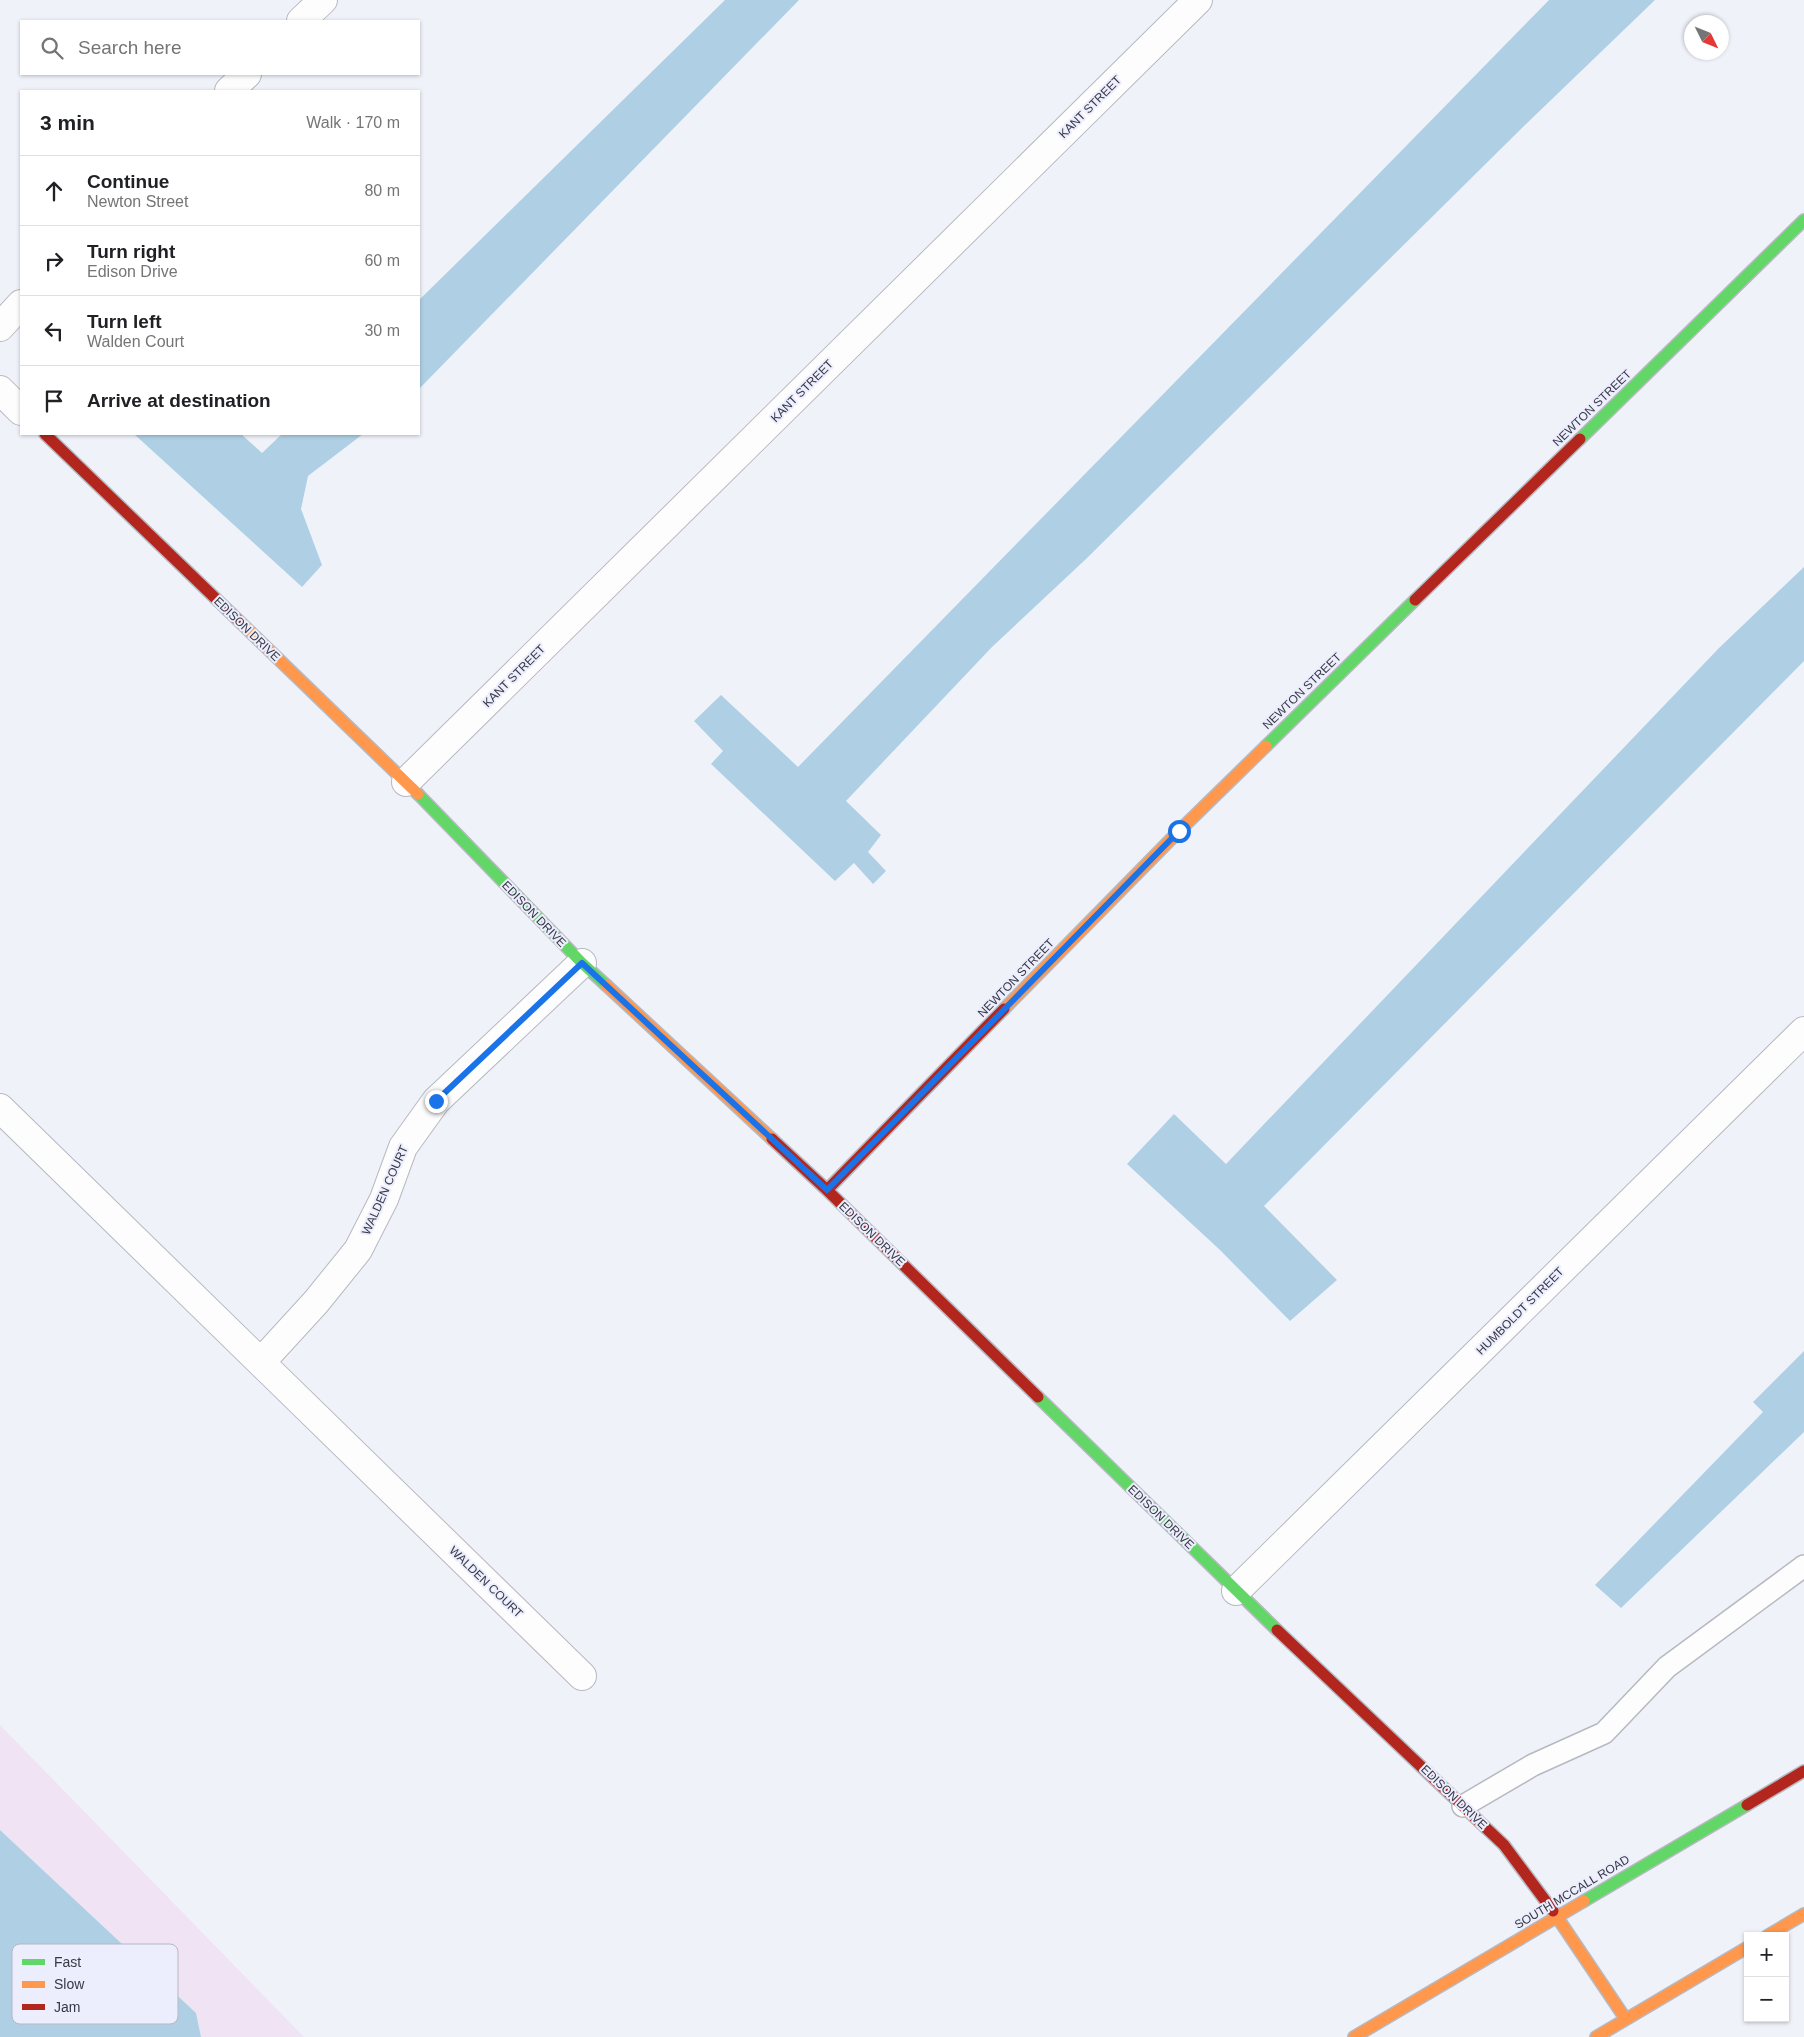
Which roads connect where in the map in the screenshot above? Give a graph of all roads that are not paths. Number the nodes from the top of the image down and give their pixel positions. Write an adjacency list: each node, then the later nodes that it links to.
1 (323, 0): 3 (street)
2 (1198, 0): 12 (street, KANT STREET)
3 (302, 20)
4 (246, 75): 5 (street)
5 (230, 90)
6 (1804, 220): 16 (street, NEWTON STREET)
7 (20, 305): 8 (street)
8 (0, 327)
9 (0, 390): 10 (street)
10 (20, 410)
11 (46, 435): 12 (street, EDISON DRIVE)
12 (406, 782): 13 (street, EDISON DRIVE)
13 (582, 963): 16 (street, EDISON DRIVE); 17 (street, WALDEN COURT)
14 (1804, 1031): 19 (street, HUMBOLDT STREET)
15 (0, 1108): 17 (street, WALDEN COURT)
16 (827, 1190): 19 (street, EDISON DRIVE)
17 (261, 1362): 20 (street, WALDEN COURT)
18 (1804, 1566): 22 (lane)
19 (1236, 1591): 22 (street, EDISON DRIVE)
20 (582, 1676)
21 (1804, 1771): 24 (street, SOUTH MCCALL ROAD)
22 (1463, 1806): 24 (street, EDISON DRIVE)
23 (1804, 1914): 25 (street)
24 (1557, 1916): 27 (street, EDISON DRIVE); 28 (street, SOUTH MCCALL ROAD)
25 (1774, 1932)
26 (1744, 1949): 27 (street)
27 (1625, 2018): 29 (street)
28 (1354, 2037)
29 (1596, 2037)

